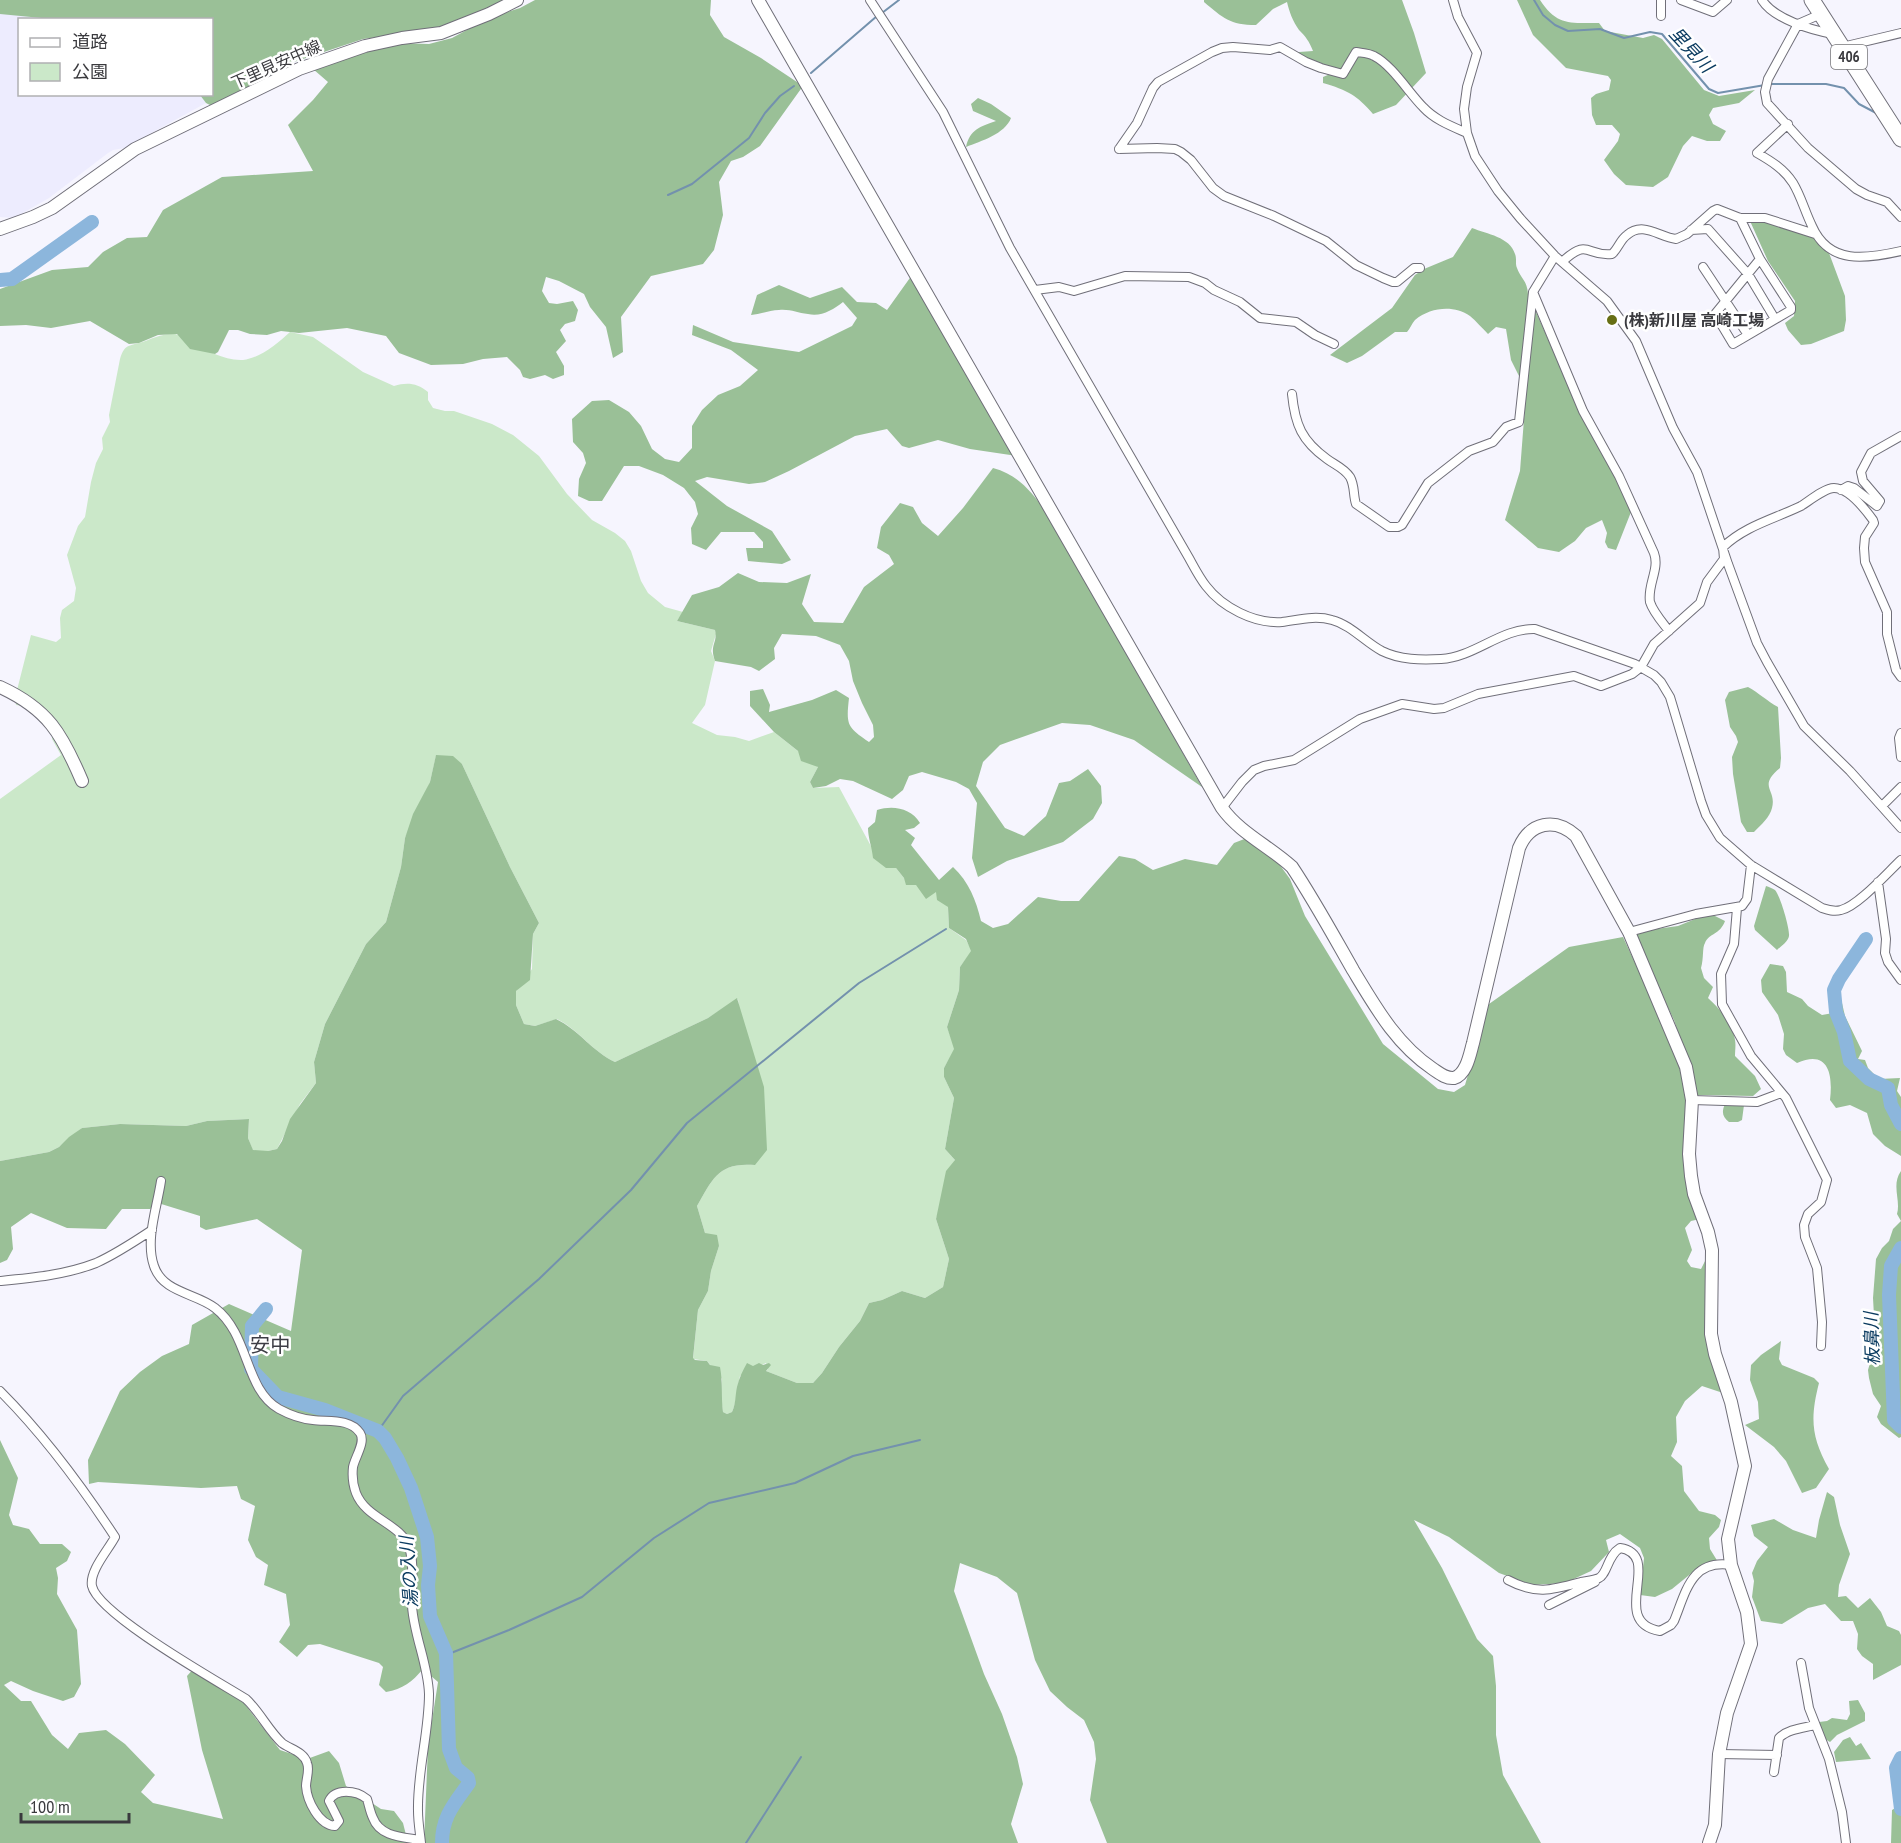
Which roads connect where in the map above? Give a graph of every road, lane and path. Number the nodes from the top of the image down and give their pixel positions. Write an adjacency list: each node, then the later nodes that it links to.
1 (517, 0): 20 (street, 下里見安中線)
2 (758, 0): 48 (street)
3 (870, 0): 29 (street)
4 (1453, 0): 16 (street)
5 (1661, 0): 11 (street)
6 (1681, 0): 7 (street)
7 (1727, 0)
8 (1762, 0): 12 (street)
9 (1812, 0): 10 (highway, 406)
10 (1821, 14): 12 (street); 14 (highway, 406)
11 (1661, 15)
12 (1798, 24): 14 (street); 15 (street)
13 (1901, 33): 14 (street)
14 (1838, 41): 17 (highway, 406)
15 (1788, 124): 18 (street); 22 (street)
16 (1467, 133): 24 (street); 26 (street)
17 (1901, 139)
18 (1901, 217)
19 (1740, 218): 21 (street); 22 (street); 25 (street)
20 (0, 229)
21 (1691, 230): 24 (street); 28 (street)
22 (1815, 234): 23 (street)
23 (1901, 250)
24 (1558, 259): 30 (street); 38 (street)
25 (1760, 259): 28 (street); 32 (street)
26 (1420, 267)
27 (1703, 267): 31 (street)
28 (1748, 274): 31 (street); 32 (street)
29 (1035, 290): 34 (street); 40 (street)
30 (1533, 292): 35 (street); 39 (street)
31 (1726, 300): 33 (street); 33 (street)
32 (1775, 319): 33 (street)
33 (1748, 335)
34 (1334, 344)
35 (1292, 394)
36 (1901, 436): 37 (street)
37 (1841, 490): 38 (street); 41 (street)
38 (1723, 547): 39 (street); 47 (street)
39 (1669, 631): 40 (street)
40 (1641, 667): 48 (street); 51 (street)
41 (1901, 676)
42 (0, 687): 45 (street)
43 (1901, 733): 44 (street)
44 (1901, 757)
45 (82, 782)
46 (1901, 787): 47 (street)
47 (1882, 806): 49 (street)
48 (1222, 808): 54 (street)
49 (1901, 828)
50 (1901, 861): 52 (street)
51 (1751, 865): 52 (street); 53 (street)
52 (1878, 882): 55 (street)
53 (1737, 908): 54 (street); 56 (street)
54 (1629, 932): 57 (street)
55 (1901, 980)
56 (1781, 1093): 57 (street); 61 (street)
57 (1692, 1100): 63 (street)
58 (161, 1181): 59 (street)
59 (152, 1230): 60 (street); 72 (street)
60 (0, 1281)
61 (1821, 1346)
62 (0, 1391): 72 (street)
63 (1731, 1565): 64 (street); 69 (street)
64 (1600, 1578): 65 (street); 66 (street)
65 (1508, 1580)
66 (1549, 1605)
67 (1801, 1663): 68 (street)
68 (1815, 1725): 70 (street); 74 (street)
69 (1719, 1754): 70 (street); 73 (street)
70 (1777, 1755): 71 (street)
71 (1774, 1772)
72 (421, 1841)
73 (1709, 1843)
74 (1846, 1843)

